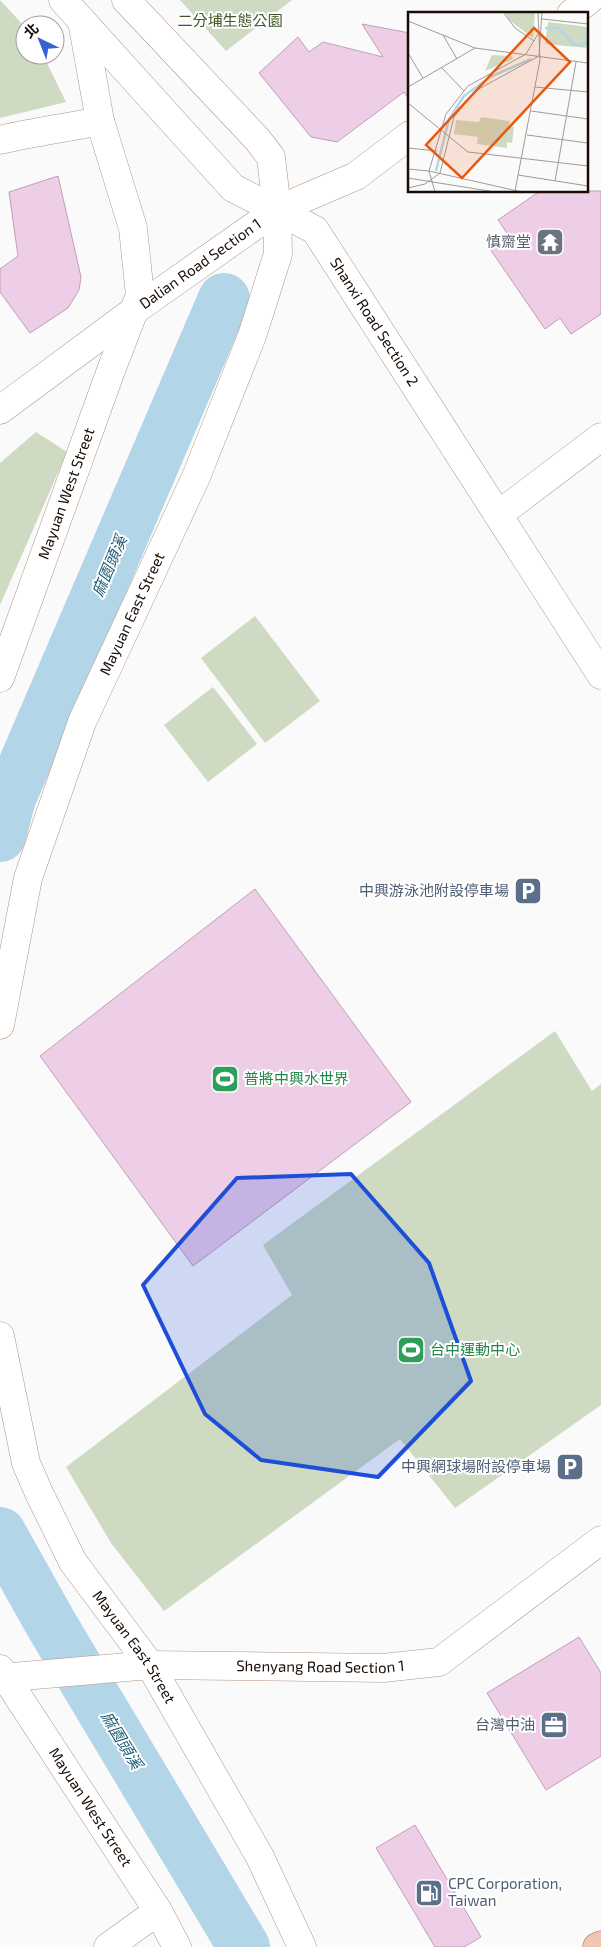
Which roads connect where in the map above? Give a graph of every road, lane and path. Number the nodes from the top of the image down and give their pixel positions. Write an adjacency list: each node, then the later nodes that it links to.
1 (63, 0): 5 (street, Shanxi Road Section 2)
2 (126, 0): 9 (street)
3 (589, 0): 4 (street)
4 (574, 12)
5 (82, 21): 6 (street, Mayuan West Street); 9 (street, Shanxi Road Section 2)
6 (100, 121): 8 (street); 10 (street, Mayuan West Street)
7 (408, 137): 9 (street, Dalian Road Section 1)
8 (0, 140)
9 (277, 210): 10 (street, Dalian Road Section 1); 13 (street, Shanxi Road Section 2); 16 (street, Mayuan East Street)
10 (135, 310): 11 (street, Dalian Road Section 1); 15 (street, Mayuan West Street)
11 (0, 410)
12 (601, 437): 13 (street)
13 (498, 515): 14 (street, Shanxi Road Section 2)
14 (601, 675)
15 (0, 678)
16 (0, 1025)
17 (0, 1336): 19 (street, Mayuan East Street)
18 (601, 1540): 19 (street, Shenyang Road Section 1)
19 (150, 1665): 20 (street, Shenyang Road Section 1); 25 (street, Mayuan East Street)
20 (2, 1675): 21 (street, Mayuan West Street)
21 (158, 1911): 23 (street); 24 (street, Mayuan West Street)
22 (601, 1945): 26 (main road)
23 (108, 1947)
24 (177, 1947)
25 (302, 1947)
26 (597, 1947)

